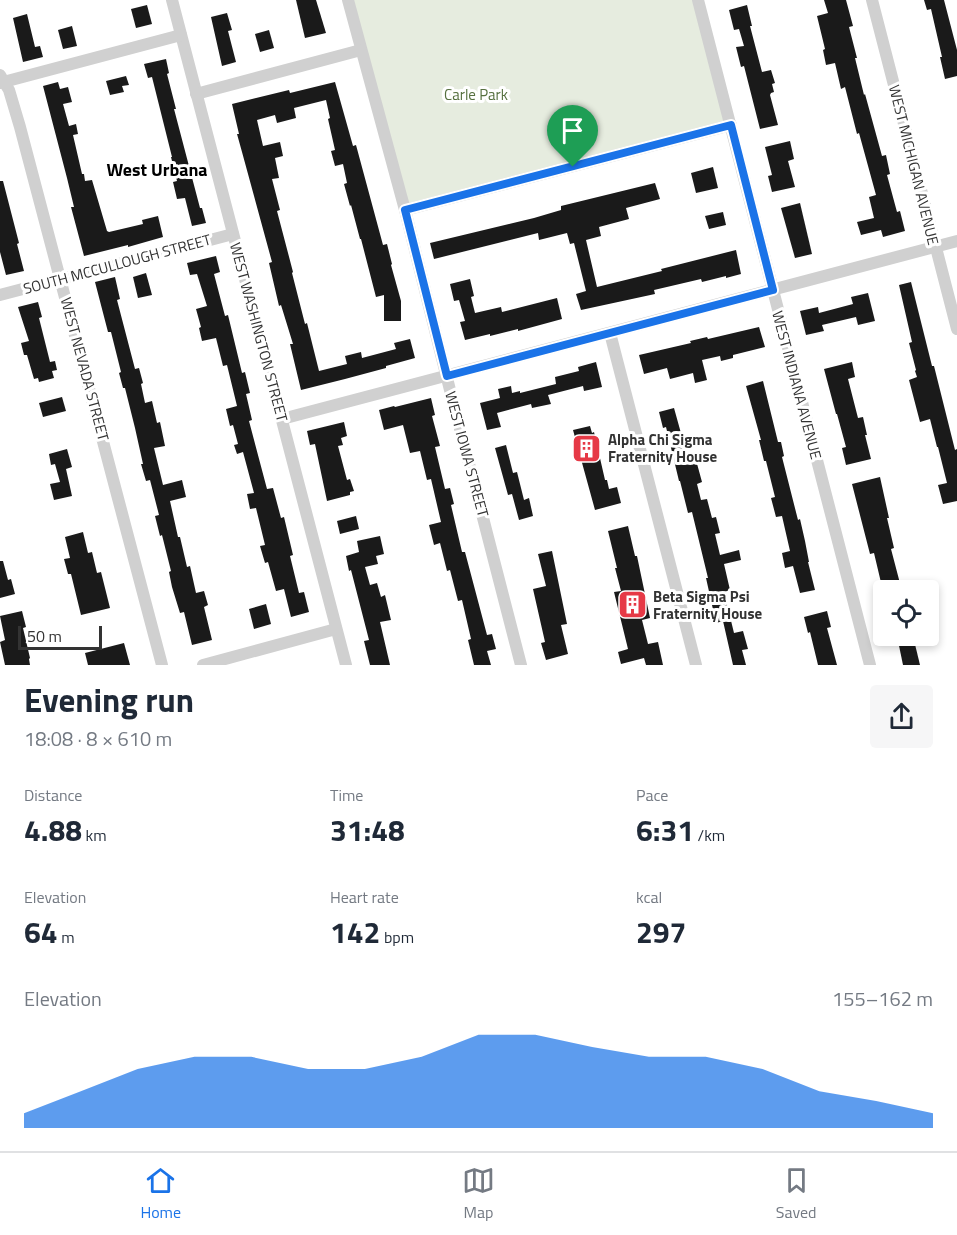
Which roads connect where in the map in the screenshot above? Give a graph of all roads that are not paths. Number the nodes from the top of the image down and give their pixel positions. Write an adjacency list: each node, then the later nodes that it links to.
1 (172, 0): 5 (street, WEST WASHINGTON STREET)
2 (348, 0): 6 (street, WEST IOWA STREET)
3 (698, 0): 9 (street, WEST INDIANA AVENUE)
4 (872, 0): 13 (street, WEST MICHIGAN AVENUE)
5 (181, 35): 7 (street); 8 (street, WEST WASHINGTON STREET)
6 (361, 50): 8 (street); 10 (street, WEST IOWA STREET)
7 (2, 80): 14 (street, WEST NEVADA STREET)
8 (196, 94): 11 (street, WEST WASHINGTON STREET)
9 (731, 125): 10 (street); 15 (street, WEST INDIANA AVENUE)
10 (405, 210): 19 (street, WEST IOWA STREET)
11 (233, 234): 14 (street, SOUTH MCCULLOUGH STREET); 20 (street, WEST WASHINGTON STREET)
12 (957, 241): 13 (street)
13 (935, 247): 15 (street); 17 (street, WEST MICHIGAN AVENUE)
14 (61, 279): 16 (street, SOUTH MCCULLOUGH STREET); 22 (street, WEST NEVADA STREET)
15 (773, 290): 18 (street); 27 (street, WEST INDIANA AVENUE)
16 (0, 294)
17 (957, 329)
18 (610, 333): 19 (street); 26 (street)
19 (447, 376): 20 (street); 25 (street, WEST IOWA STREET)
20 (282, 419): 21 (street, WEST WASHINGTON STREET)
21 (336, 629): 23 (street); 24 (street, WEST WASHINGTON STREET)
22 (162, 665)
23 (203, 665)
24 (346, 665)
25 (521, 665)
26 (696, 665)
27 (870, 665)

